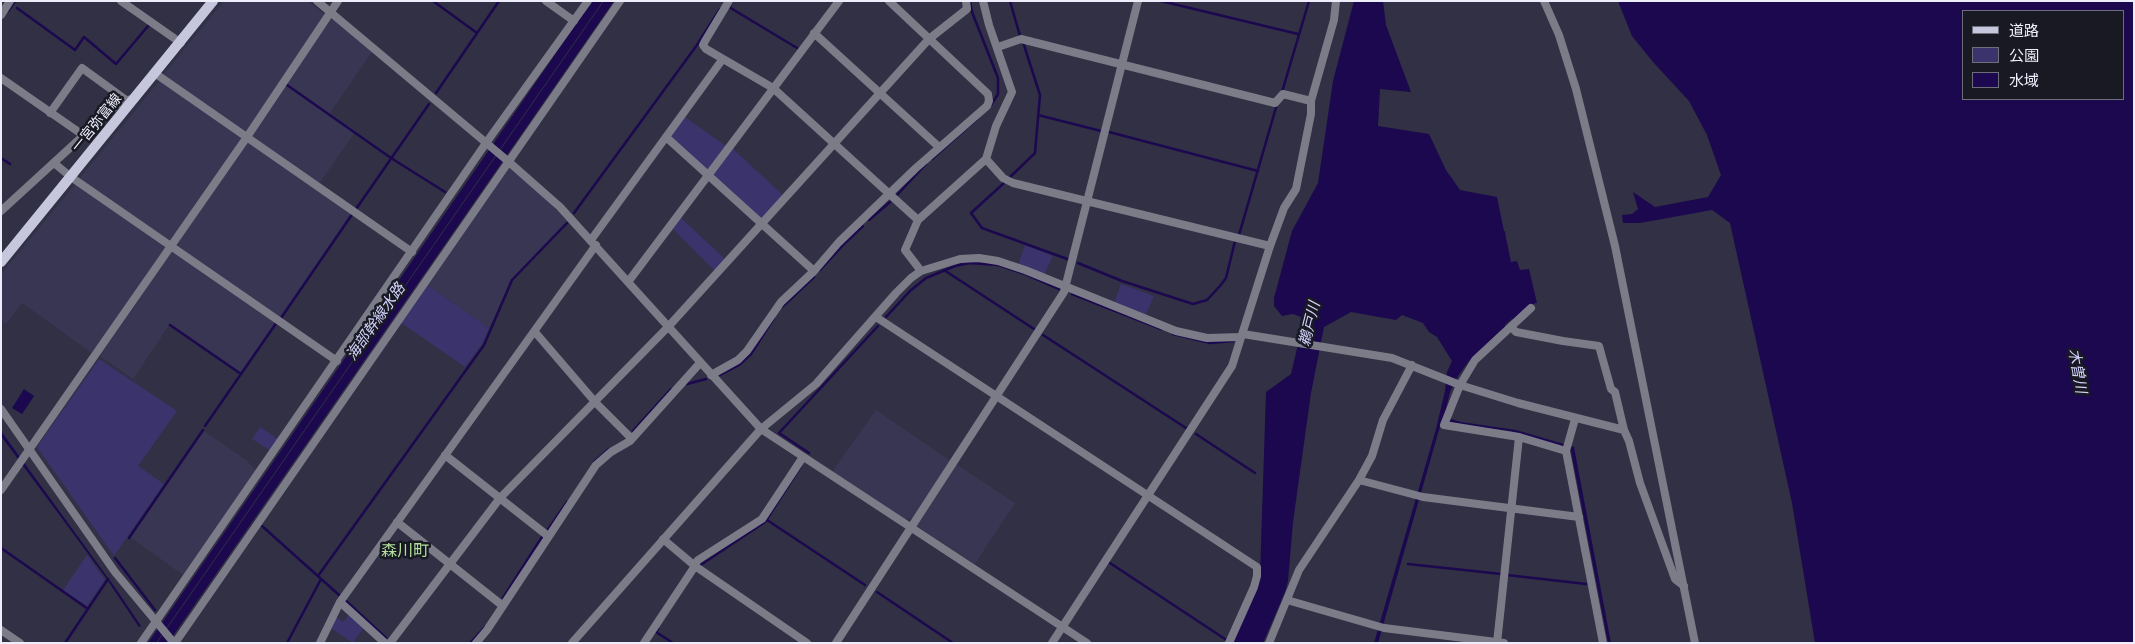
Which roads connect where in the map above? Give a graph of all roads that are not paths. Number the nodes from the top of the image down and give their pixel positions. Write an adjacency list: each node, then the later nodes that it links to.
1 (10, 1): 19 (street)
2 (121, 1): 23 (street)
3 (213, 1): 23 (main road, 一宮弥富線)
4 (317, 1): 18 (street)
5 (338, 1): 18 (street)
6 (546, 1): 20 (street)
7 (588, 1): 20 (street)
8 (620, 1): 41 (street)
9 (729, 1): 25 (street)
10 (826, 1): 17 (street)
11 (889, 1): 22 (street)
12 (966, 1): 22 (street)
13 (983, 1): 24 (street)
14 (1138, 1): 26 (street)
15 (1336, 1): 32 (street)
16 (1544, 1): 94 (street)
17 (837, 4): 21 (street)
18 (330, 12): 36 (street); 37 (street)
19 (1, 15)
20 (574, 21): 37 (street)
21 (814, 34): 29 (street); 30 (street)
22 (928, 39): 30 (street); 39 (street)
23 (181, 43): 27 (main road, 一宮弥富線)
24 (998, 47): 26 (street); 40 (street)
25 (722, 60): 29 (street); 35 (street)
26 (1122, 65): 32 (street); 46 (street)
27 (156, 74): 31 (main road, 一宮弥富線); 36 (street)
28 (1, 78): 33 (street)
29 (773, 88): 38 (street); 43 (street)
30 (880, 93): 38 (street); 39 (street)
31 (131, 99): 33 (street); 34 (street); 44 (main road, 一宮弥富線)
32 (1311, 101): 52 (street)
33 (50, 113): 34 (street)
34 (83, 135): 42 (street)
35 (666, 136): 43 (street); 50 (street)
36 (247, 137): 51 (street); 53 (street)
37 (487, 143): 41 (street); 53 (street)
38 (834, 143): 45 (street); 49 (street)
39 (939, 146): 45 (street)
40 (986, 159): 46 (street); 48 (street)
41 (509, 161): 50 (street); 104 (street)
42 (54, 163): 44 (street); 47 (street)
43 (708, 174): 49 (street); 57 (street)
44 (71, 177): 51 (street); 54 (main road, 一宮弥富線)
45 (889, 195): 48 (street); 55 (street)
46 (1087, 201): 52 (street); 58 (street)
47 (1, 211)
48 (918, 220): 56 (street)
49 (763, 224): 55 (street); 61 (street)
50 (593, 242): 57 (street); 63 (street)
51 (171, 246): 65 (street); 79 (street)
52 (1270, 246): 64 (street)
53 (412, 252): 65 (street)
54 (1, 262)
55 (814, 271): 68 (street)
56 (921, 271): 58 (street); 60 (street)
57 (628, 282): 61 (street)
58 (1066, 286): 64 (street); 70 (street)
59 (1531, 308): 62 (street)
60 (876, 317): 70 (street); 74 (street)
61 (668, 327): 66 (street); 71 (street)
62 (1511, 327): 69 (street); 75 (street)
63 (535, 332): 71 (street); 80 (street)
64 (1242, 335): 67 (street); 84 (street)
65 (337, 361): 98 (street)
66 (700, 364): 68 (street); 77 (street)
67 (1412, 365): 69 (street); 82 (street)
68 (710, 375): 74 (street)
69 (1459, 385): 73 (street); 76 (street)
70 (996, 396): 84 (street); 89 (street)
71 (596, 402): 77 (street); 85 (street)
72 (1, 409): 79 (street)
73 (1575, 419): 75 (street); 78 (street)
74 (761, 429): 81 (street); 91 (street)
75 (1624, 430): 94 (street)
76 (1519, 437): 78 (street); 86 (street)
77 (632, 439): 90 (street)
78 (1568, 447): 87 (street)
79 (30, 449): 83 (street); 98 (street)
80 (445, 455): 85 (street); 88 (street)
81 (803, 457): 89 (street); 93 (street)
82 (1360, 480): 86 (street); 95 (street)
83 (1, 490)
84 (1148, 496): 99 (street); 115 (street)
85 (500, 498): 90 (street); 92 (street)
86 (1511, 508): 87 (street); 101 (street)
87 (1579, 517): 117 (street)
88 (398, 522): 92 (street); 96 (street)
89 (910, 527): 99 (street); 112 (street)
90 (548, 536): 97 (street)
91 (663, 540): 93 (street); 109 (street)
92 (450, 563): 97 (street); 107 (street)
93 (694, 566): 110 (street); 111 (street)
94 (1684, 586): 118 (street)
95 (1287, 600): 101 (street); 116 (street)
96 (340, 602): 105 (street); 106 (street)
97 (503, 606): 108 (street)
98 (156, 623): 103 (street); 104 (street)
99 (1063, 627): 113 (street); 114 (street)
100 (1, 630): 102 (street)
101 (1499, 642)
102 (20, 643)
103 (141, 643)
104 (174, 643)
105 (320, 643)
106 (385, 643)
107 (390, 643)
108 (476, 643)
109 (572, 643)
110 (644, 643)
111 (808, 643)
112 (836, 643)
113 (1052, 643)
114 (1087, 643)
115 (1228, 643)
116 (1270, 643)
117 (1604, 643)
118 (1694, 643)

